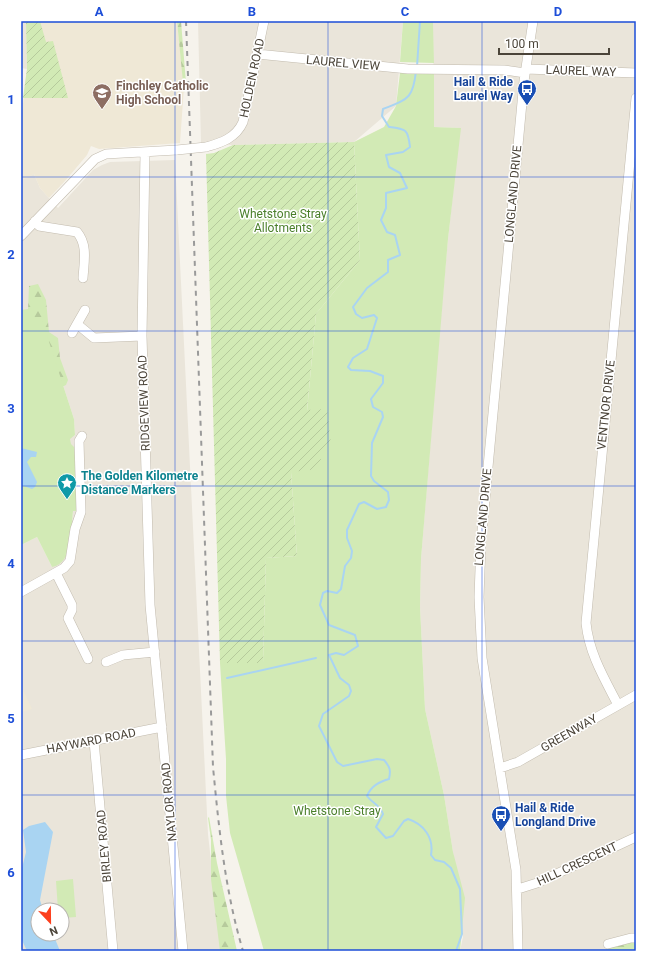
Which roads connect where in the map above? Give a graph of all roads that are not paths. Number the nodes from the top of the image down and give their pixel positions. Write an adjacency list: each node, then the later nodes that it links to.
1 (264, 21): 3 (street, HOLDEN ROAD)
2 (534, 21): 6 (street, LONGLAND DRIVE)
3 (257, 54): 4 (street, LAUREL VIEW); 8 (street, HOLDEN ROAD, bridge)
4 (430, 69): 6 (street, LAUREL WAY)
5 (636, 73): 6 (street, LAUREL WAY)
6 (525, 74): 27 (street, LONGLAND DRIVE)
7 (636, 98): 23 (street, VENTNOR DRIVE)
8 (145, 153): 9 (street, HOLDEN ROAD); 15 (street, RIDGEVIEW ROAD)
9 (35, 221): 10 (street, HOLDEN ROAD); 11 (street)
10 (21, 236)
11 (83, 278)
12 (85, 310): 13 (street)
13 (77, 324): 14 (street); 15 (street)
14 (72, 333)
15 (142, 336): 19 (street, RIDGEVIEW ROAD)
16 (82, 436): 17 (street)
17 (56, 573): 18 (street); 20 (street)
18 (21, 592)
19 (155, 652): 21 (street); 24 (street, NAYLOR ROAD)
20 (88, 658)
21 (106, 662)
22 (636, 695): 23 (street, GREENWAY)
23 (618, 705): 27 (street, GREENWAY)
24 (162, 727): 25 (street, HAYWARD ROAD); 33 (street, NAYLOR ROAD)
25 (94, 741): 26 (street, HAYWARD ROAD); 32 (street, BIRLEY ROAD)
26 (21, 755)
27 (500, 768): 29 (street, LONGLAND DRIVE)
28 (636, 837): 29 (street, HILL CRESCENT)
29 (518, 889): 34 (street, LONGLAND DRIVE)
30 (636, 938): 31 (street)
31 (608, 944)
32 (113, 951)
33 (183, 951)
34 (518, 951)

